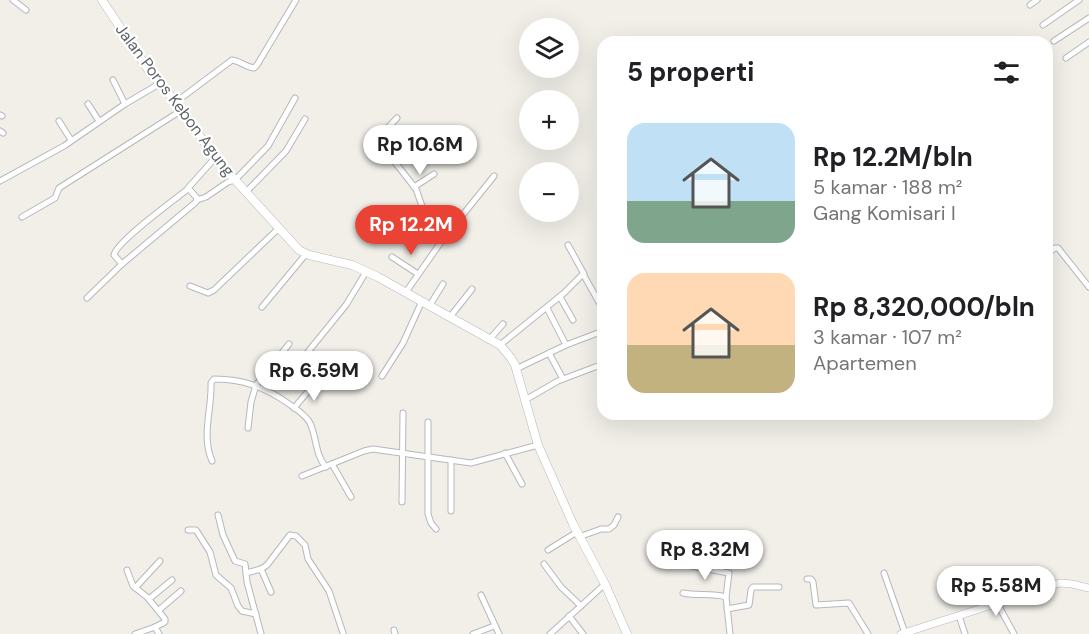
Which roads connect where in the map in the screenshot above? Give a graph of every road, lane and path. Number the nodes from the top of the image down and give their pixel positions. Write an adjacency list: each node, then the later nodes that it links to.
1 (14, 0): 7 (street)
2 (102, 0): 14 (main road, Jalan Poros Kebon Agung)
3 (296, 0): 16 (street)
4 (1037, 0): 6 (street)
5 (1079, 0): 9 (street)
6 (1030, 5)
7 (26, 10)
8 (1089, 18): 10 (street)
9 (1043, 25)
10 (1054, 41)
11 (1089, 42): 12 (street)
12 (1066, 58)
13 (113, 80): 18 (street)
14 (159, 84): 16 (main road, Jalan Poros Kebon Agung); 18 (street)
15 (295, 98): 28 (street)
16 (176, 102): 19 (main road, Jalan Poros Kebon Agung)
17 (88, 104): 23 (street)
18 (125, 104): 23 (street)
19 (182, 110): 25 (main road, Jalan Poros Kebon Agung); 34 (street)
20 (397, 118): 30 (street)
21 (305, 119): 32 (street)
22 (59, 121): 24 (street)
23 (99, 121): 24 (street)
24 (71, 140): 29 (street)
25 (215, 158): 28 (main road, Jalan Poros Kebon Agung); 31 (street)
26 (434, 174): 30 (street)
27 (494, 176): 36 (street)
28 (236, 180): 32 (main road, Jalan Poros Kebon Agung); 33 (street)
29 (0, 182)
30 (414, 187): 36 (street)
31 (188, 189): 33 (street); 41 (street)
32 (246, 192): 35 (main road, Jalan Poros Kebon Agung)
33 (198, 200): 41 (street)
34 (22, 217)
35 (279, 228): 39 (main road, Jalan Poros Kebon Agung); 46 (street)
36 (441, 242): 43 (street)
37 (568, 245): 44 (street)
38 (1053, 250): 47 (street)
39 (306, 254): 42 (main road); 55 (street)
40 (392, 257): 43 (street)
41 (122, 264): 51 (street)
42 (366, 272): 49 (main road); 65 (street)
43 (418, 274): 49 (street)
44 (584, 274): 50 (street); 52 (street)
45 (443, 284): 54 (street)
46 (190, 286)
47 (1089, 287)
48 (472, 289): 57 (street)
49 (406, 292): 53 (main road)
50 (560, 297): 56 (street); 58 (street)
51 (87, 298)
52 (597, 298)
53 (422, 301): 54 (main road); 69 (street)
54 (430, 305): 57 (main road)
55 (262, 308)
56 (547, 308): 63 (street); 64 (street)
57 (450, 316): 61 (main road)
58 (573, 320)
59 (502, 324): 61 (street)
60 (597, 333): 64 (street)
61 (489, 340): 63 (main road)
62 (289, 344): 72 (street)
63 (500, 345): 68 (main road)
64 (566, 345): 66 (street)
65 (308, 352)
66 (549, 353): 68 (street); 70 (street)
67 (597, 366): 70 (street)
68 (516, 369): 73 (main road)
69 (382, 376)
70 (563, 379): 73 (street)
71 (316, 382): 74 (street)
72 (256, 385): 74 (street); 77 (street); 83 (street)
73 (525, 400): 78 (main road)
74 (294, 408): 84 (street)
75 (403, 413): 79 (street)
76 (428, 422): 81 (street)
77 (248, 428)
78 (538, 445): 80 (street); 94 (main road)
79 (403, 453): 81 (street); 84 (street); 88 (street)
80 (506, 453): 82 (street); 86 (street)
81 (429, 456): 82 (street); 92 (street)
82 (452, 460): 89 (street)
83 (212, 461)
84 (329, 465): 85 (street); 87 (street)
85 (302, 476)
86 (522, 484)
87 (351, 498)
88 (402, 502)
89 (451, 511)
90 (218, 515): 101 (street)
91 (618, 517): 94 (street)
92 (436, 529)
93 (188, 531): 119 (street)
94 (578, 535): 95 (street); 105 (main road)
95 (548, 550)
96 (160, 561): 107 (street)
97 (544, 564): 116 (street)
98 (692, 566): 113 (street)
99 (261, 569): 101 (street); 110 (street); 125 (street)
100 (127, 570): 107 (street)
101 (246, 573): 119 (street)
102 (884, 573): 126 (street)
103 (807, 579): 136 (street)
104 (172, 580): 114 (street)
105 (605, 584): 116 (street); 134 (main road)
106 (778, 587): 117 (street)
107 (135, 588): 114 (street)
108 (1089, 588): 115 (street)
109 (182, 591): 118 (street)
110 (271, 592)
111 (683, 593): 113 (street)
112 (481, 595): 122 (street)
113 (726, 597): 117 (street)
114 (149, 599): 118 (street)
115 (997, 603): 121 (street); 139 (street)
116 (581, 606): 120 (street)
117 (727, 609): 135 (street)
118 (159, 610): 124 (street)
119 (256, 614): 129 (street)
120 (569, 616): 132 (street); 133 (street)
121 (959, 616): 123 (street); 138 (street)
122 (494, 626): 130 (street); 131 (street)
123 (926, 626): 126 (street); 137 (street)
124 (155, 627): 127 (street); 128 (street)
125 (343, 633)
126 (903, 633)
127 (135, 634)
128 (159, 634)
129 (261, 634)
130 (473, 634)
131 (499, 634)
132 (550, 634)
133 (583, 634)
134 (627, 634)
135 (730, 634)
136 (868, 634)
137 (929, 634)
138 (965, 634)
139 (1014, 634)

